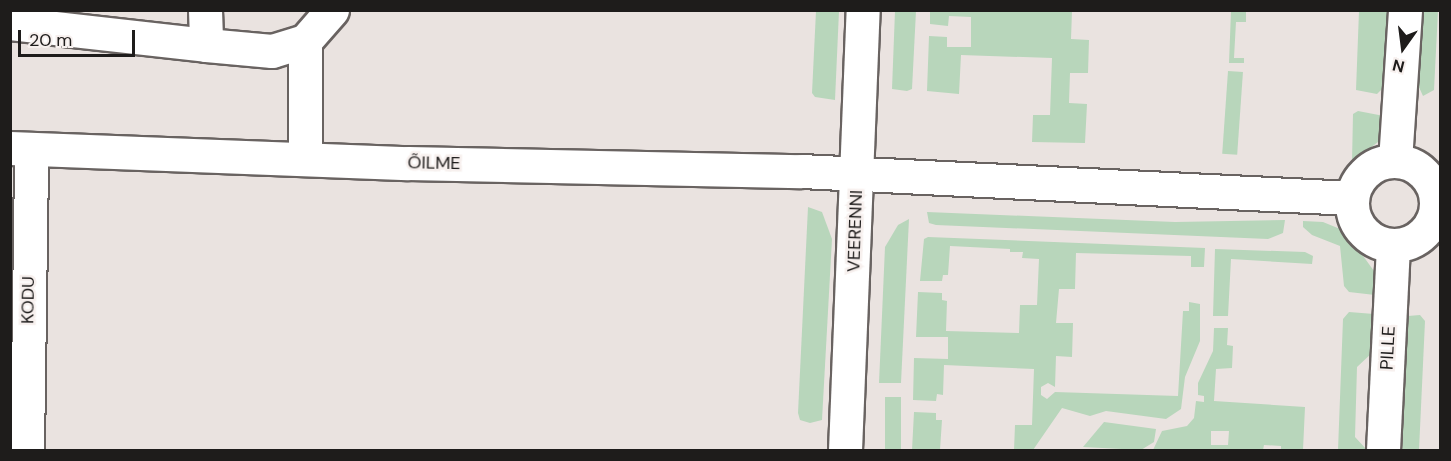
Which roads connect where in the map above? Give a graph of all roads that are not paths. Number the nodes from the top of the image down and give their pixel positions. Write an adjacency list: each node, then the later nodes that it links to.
1 (205, 10): 7 (street)
2 (332, 10): 6 (street)
3 (863, 10): 11 (street, VEERENNI)
4 (1405, 10): 10 (street)
5 (10, 23): 7 (street)
6 (304, 41): 7 (street); 9 (street)
7 (206, 45)
8 (21, 149): 9 (street, ÕILME); 14 (street, KODU)
9 (305, 158): 11 (street, ÕILME)
10 (1395, 161): 12 (street); 13 (street)
11 (857, 175): 12 (street, ÕILME); 15 (street, VEERENNI)
12 (1352, 198): 13 (street)
13 (1393, 246): 16 (street, PILLE)
14 (27, 450)
15 (845, 450)
16 (1383, 450)

